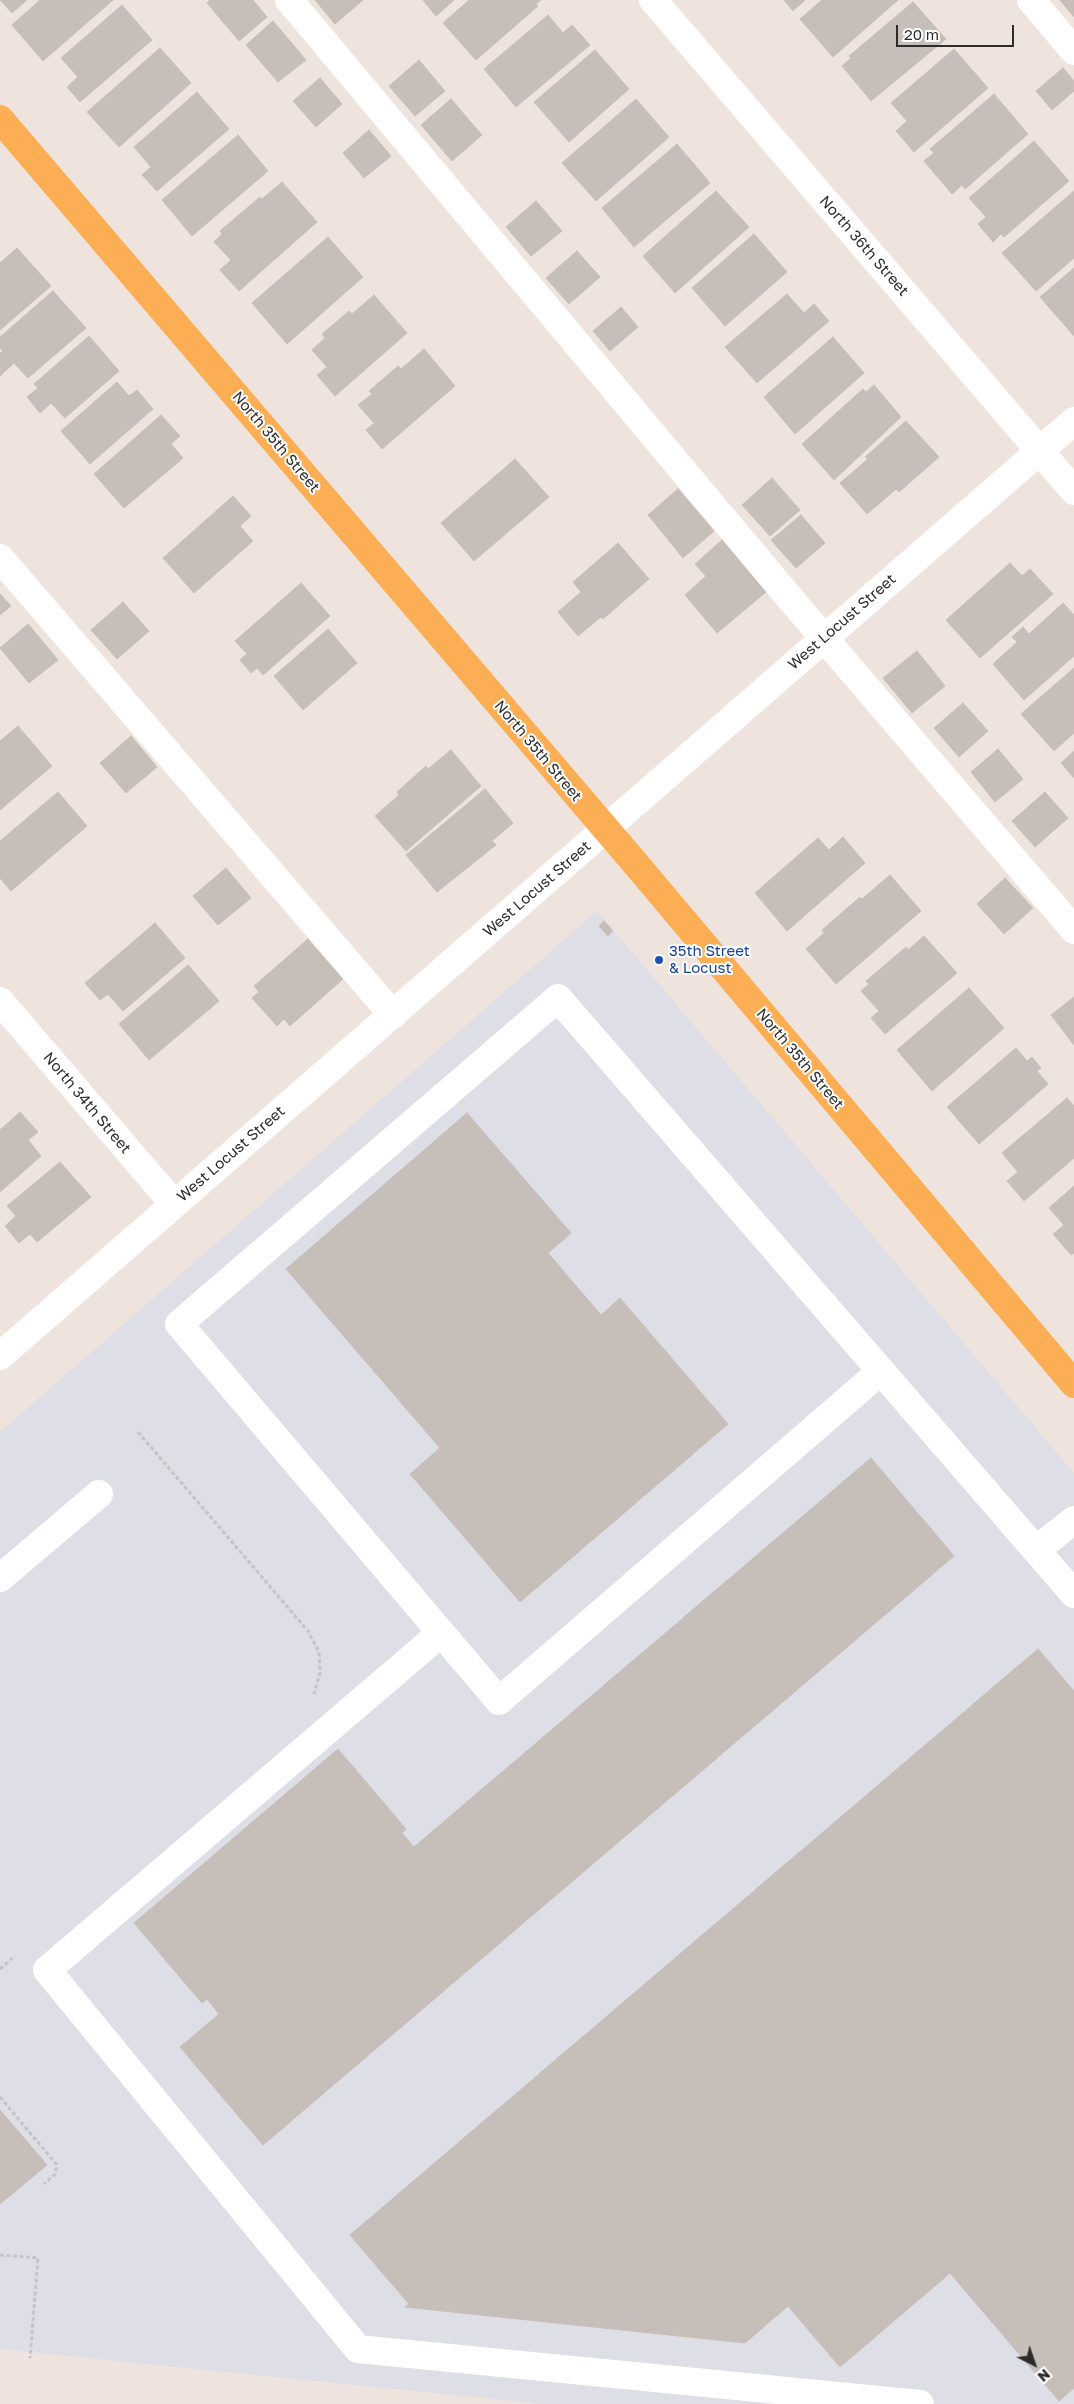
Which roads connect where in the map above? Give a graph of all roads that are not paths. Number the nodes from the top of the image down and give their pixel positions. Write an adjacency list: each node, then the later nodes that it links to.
1 (290, 0): 10 (street)
2 (653, 0): 7 (street, North 36th Street)
3 (1031, 0): 4 (street)
4 (1074, 51)
5 (0, 119): 11 (main road, North 35th Street)
6 (1074, 421): 7 (street, West Locust Street)
7 (1040, 451): 8 (street, North 36th Street); 10 (street, West Locust Street)
8 (1074, 492)
9 (0, 558): 14 (street)
10 (823, 638): 11 (street, West Locust Street); 12 (street)
11 (606, 830): 14 (street, West Locust Street); 18 (main road, North 35th Street)
12 (1074, 930)
13 (0, 1001): 15 (street, North 34th Street)
14 (392, 1015): 15 (street, West Locust Street)
15 (174, 1204): 16 (street, West Locust Street)
16 (0, 1356)
17 (881, 1371): 21 (street); 24 (street); 24 (street)
18 (1074, 1384)
19 (98, 1494): 22 (street)
20 (1074, 1520): 21 (street)
21 (1036, 1550): 23 (street)
22 (0, 1578)
23 (1074, 1594)
24 (441, 1634): 25 (street)
25 (920, 2404)

